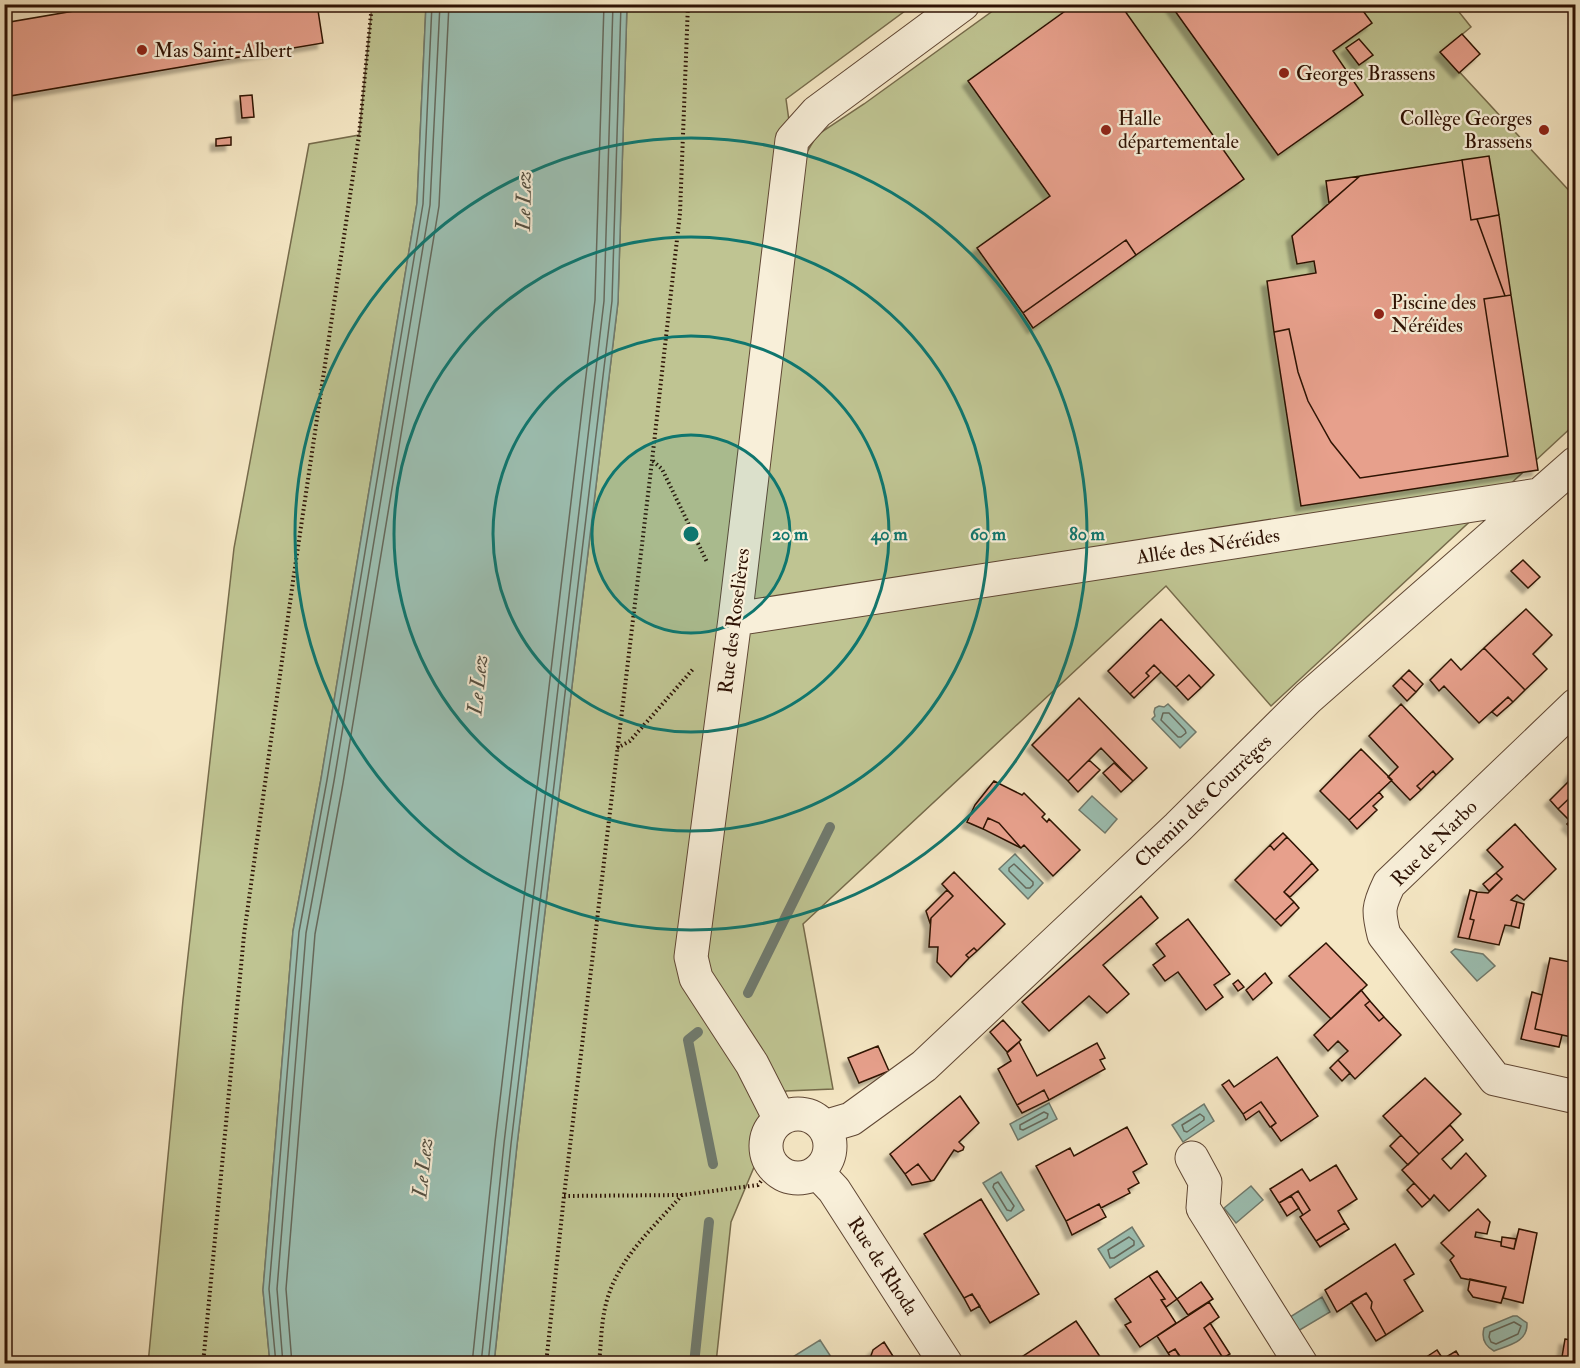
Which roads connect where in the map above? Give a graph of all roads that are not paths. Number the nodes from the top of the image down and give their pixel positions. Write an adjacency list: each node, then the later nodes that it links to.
1 (963, 4): 4 (street, Rue des Roselières)
2 (1575, 463): 3 (street, Chemin des Courrèges)
3 (1538, 495): 4 (street, Allée des Néréides); 8 (street, Chemin des Courrèges)
4 (735, 619): 7 (street, Rue des Roselières)
5 (1575, 705): 6 (street, Rue de Narbo)
6 (1575, 1097)
7 (780, 1119): 8 (street); 10 (street)
8 (824, 1127): 10 (street)
9 (1192, 1158): 12 (street)
10 (817, 1172): 11 (street, Rue de Rhoda)
11 (946, 1364)
12 (1301, 1364)

